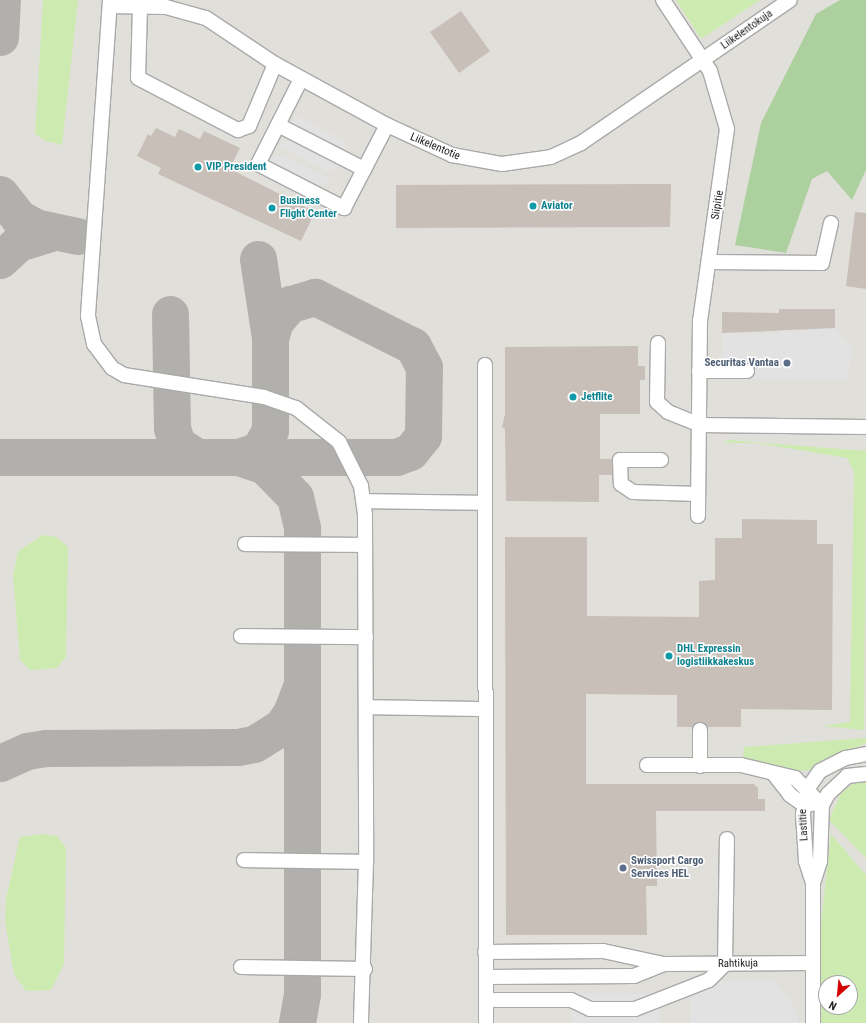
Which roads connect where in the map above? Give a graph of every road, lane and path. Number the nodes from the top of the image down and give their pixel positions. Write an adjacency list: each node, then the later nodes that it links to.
1 (663, 0): 5 (street, Siipitie)
2 (790, 0): 5 (street, Liikelentokuja)
3 (110, 3): 4 (street, Liikelentotie); 21 (street)
4 (140, 7): 6 (street, Liikelentotie); 6 (street)
5 (704, 60): 9 (street, Liikelentotie); 12 (street, Siipitie)
6 (275, 64): 7 (street, Liikelentotie)
7 (301, 78): 8 (street); 9 (street, Liikelentotie)
8 (278, 125): 10 (street); 10 (street)
9 (387, 125): 10 (street)
10 (364, 169)
11 (831, 222): 12 (street)
12 (710, 262): 15 (street, Siipitie)
13 (658, 343): 17 (street)
14 (485, 365): 22 (street)
15 (699, 371): 16 (street); 17 (street, Siipitie)
16 (747, 371)
17 (700, 425): 18 (street); 20 (street, Siipitie)
18 (866, 427)
19 (661, 460): 20 (street)
20 (698, 494): 23 (street, Siipitie)
21 (364, 502): 22 (street); 25 (street)
22 (485, 503): 29 (street)
23 (698, 516)
24 (245, 544): 25 (street)
25 (365, 545): 27 (street)
26 (241, 636): 27 (street)
27 (366, 637): 28 (street)
28 (366, 707): 29 (street); 41 (street)
29 (486, 709): 43 (street)
30 (700, 730): 33 (street)
31 (866, 754): 36 (street, Lastitie)
32 (647, 765): 33 (street)
33 (700, 766): 34 (street)
34 (773, 773): 36 (street); 37 (street)
35 (866, 774): 38 (street, Lastitie)
36 (808, 788): 37 (street, Lastitie); 38 (street)
37 (803, 804): 38 (street); 42 (street, Lastitie)
38 (822, 805): 42 (street, Lastitie)
39 (727, 839): 46 (street)
40 (244, 860): 41 (street)
41 (366, 862): 48 (street)
42 (813, 883): 44 (street, Lastitie)
43 (486, 952): 45 (street); 49 (street)
44 (813, 963): 46 (street, Rahtikuja); 53 (street, Lastitie)
45 (662, 964): 46 (street, Rahtikuja); 49 (street)
46 (725, 964): 50 (street)
47 (241, 967): 48 (street)
48 (365, 969): 51 (street)
49 (486, 977): 50 (street)
50 (486, 1000): 52 (street)
51 (361, 1023)
52 (486, 1023)
53 (813, 1023)

